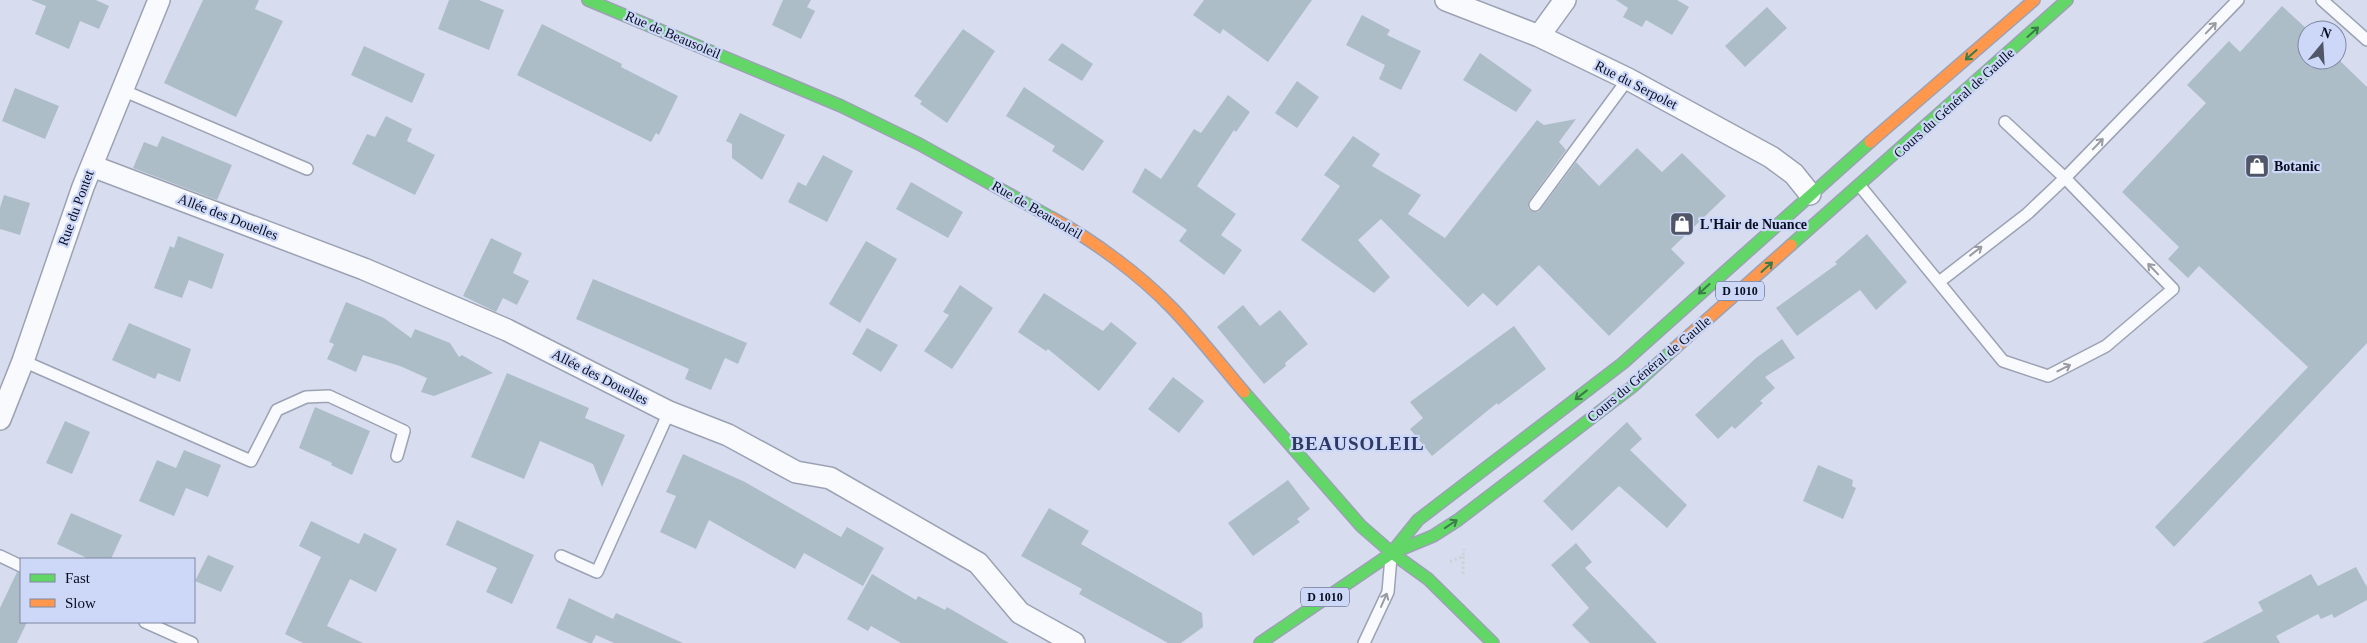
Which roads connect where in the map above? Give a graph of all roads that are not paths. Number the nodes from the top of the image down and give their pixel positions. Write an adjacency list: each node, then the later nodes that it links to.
1 (159, 0): 13 (street, Rue du Pontet)
2 (588, 0): 31 (main road, Rue de Beausoleil)
3 (1446, 0): 10 (street, Rue du Serpolet)
4 (1565, 0): 10 (street)
5 (2034, 0): 9 (main road, Cours du Général de Gaulle / D 1010)
6 (2067, 0): 22 (main road, Cours du Général de Gaulle / D 1010, one-way to 6)
7 (2238, 0): 20 (lane, one-way to 7)
8 (2322, 0): 11 (lane)
9 (2017, 15): 15 (main road); 17 (main road, Cours du Général de Gaulle / D 1010, one-way to 17)
10 (1539, 36): 12 (street, Rue du Serpolet)
11 (2367, 40)
12 (1628, 79): 23 (street, Rue du Serpolet); 24 (lane)
13 (122, 90): 18 (street, Rue du Pontet); 19 (lane)
14 (2005, 122): 20 (lane)
15 (1910, 123)
16 (1873, 156): 21 (main road)
17 (1843, 165): 21 (main road); 23 (main road, Cours du Général de Gaulle / D 1010)
18 (92, 166): 27 (street, Rue du Pontet); 28 (street, Allée des Douelles)
19 (307, 170)
20 (2065, 178): 26 (lane, one-way to 20); 26 (lane, one-way to 20)
21 (1848, 179): 22 (main road)
22 (1860, 186): 25 (main road, Cours du Général de Gaulle / D 1010); 26 (lane)
23 (1818, 199): 25 (main road); 31 (main road, Cours du Général de Gaulle / D 1010, one-way to 31)
24 (1535, 205)
25 (1828, 214): 31 (main road, Cours du Général de Gaulle / D 1010, one-way to 25)
26 (1939, 282)
27 (23, 361): 29 (street, Rue du Pontet); 30 (lane)
28 (670, 412): 33 (lane); 38 (street, Allée des Douelles)
29 (0, 419)
30 (398, 456)
31 (1392, 553): 36 (main road, Rue de Beausoleil); 39 (main road, Cours du Général de Gaulle / D 1010); 40 (lane, one-way to 31)
32 (0, 556): 34 (lane)
33 (561, 556)
34 (20, 566)
35 (147, 623): 37 (lane)
36 (1482, 638): 41 (main road, Rue de Beausoleil)
37 (192, 643)
38 (1074, 643)
39 (1260, 643)
40 (1364, 643)
41 (1493, 643)

